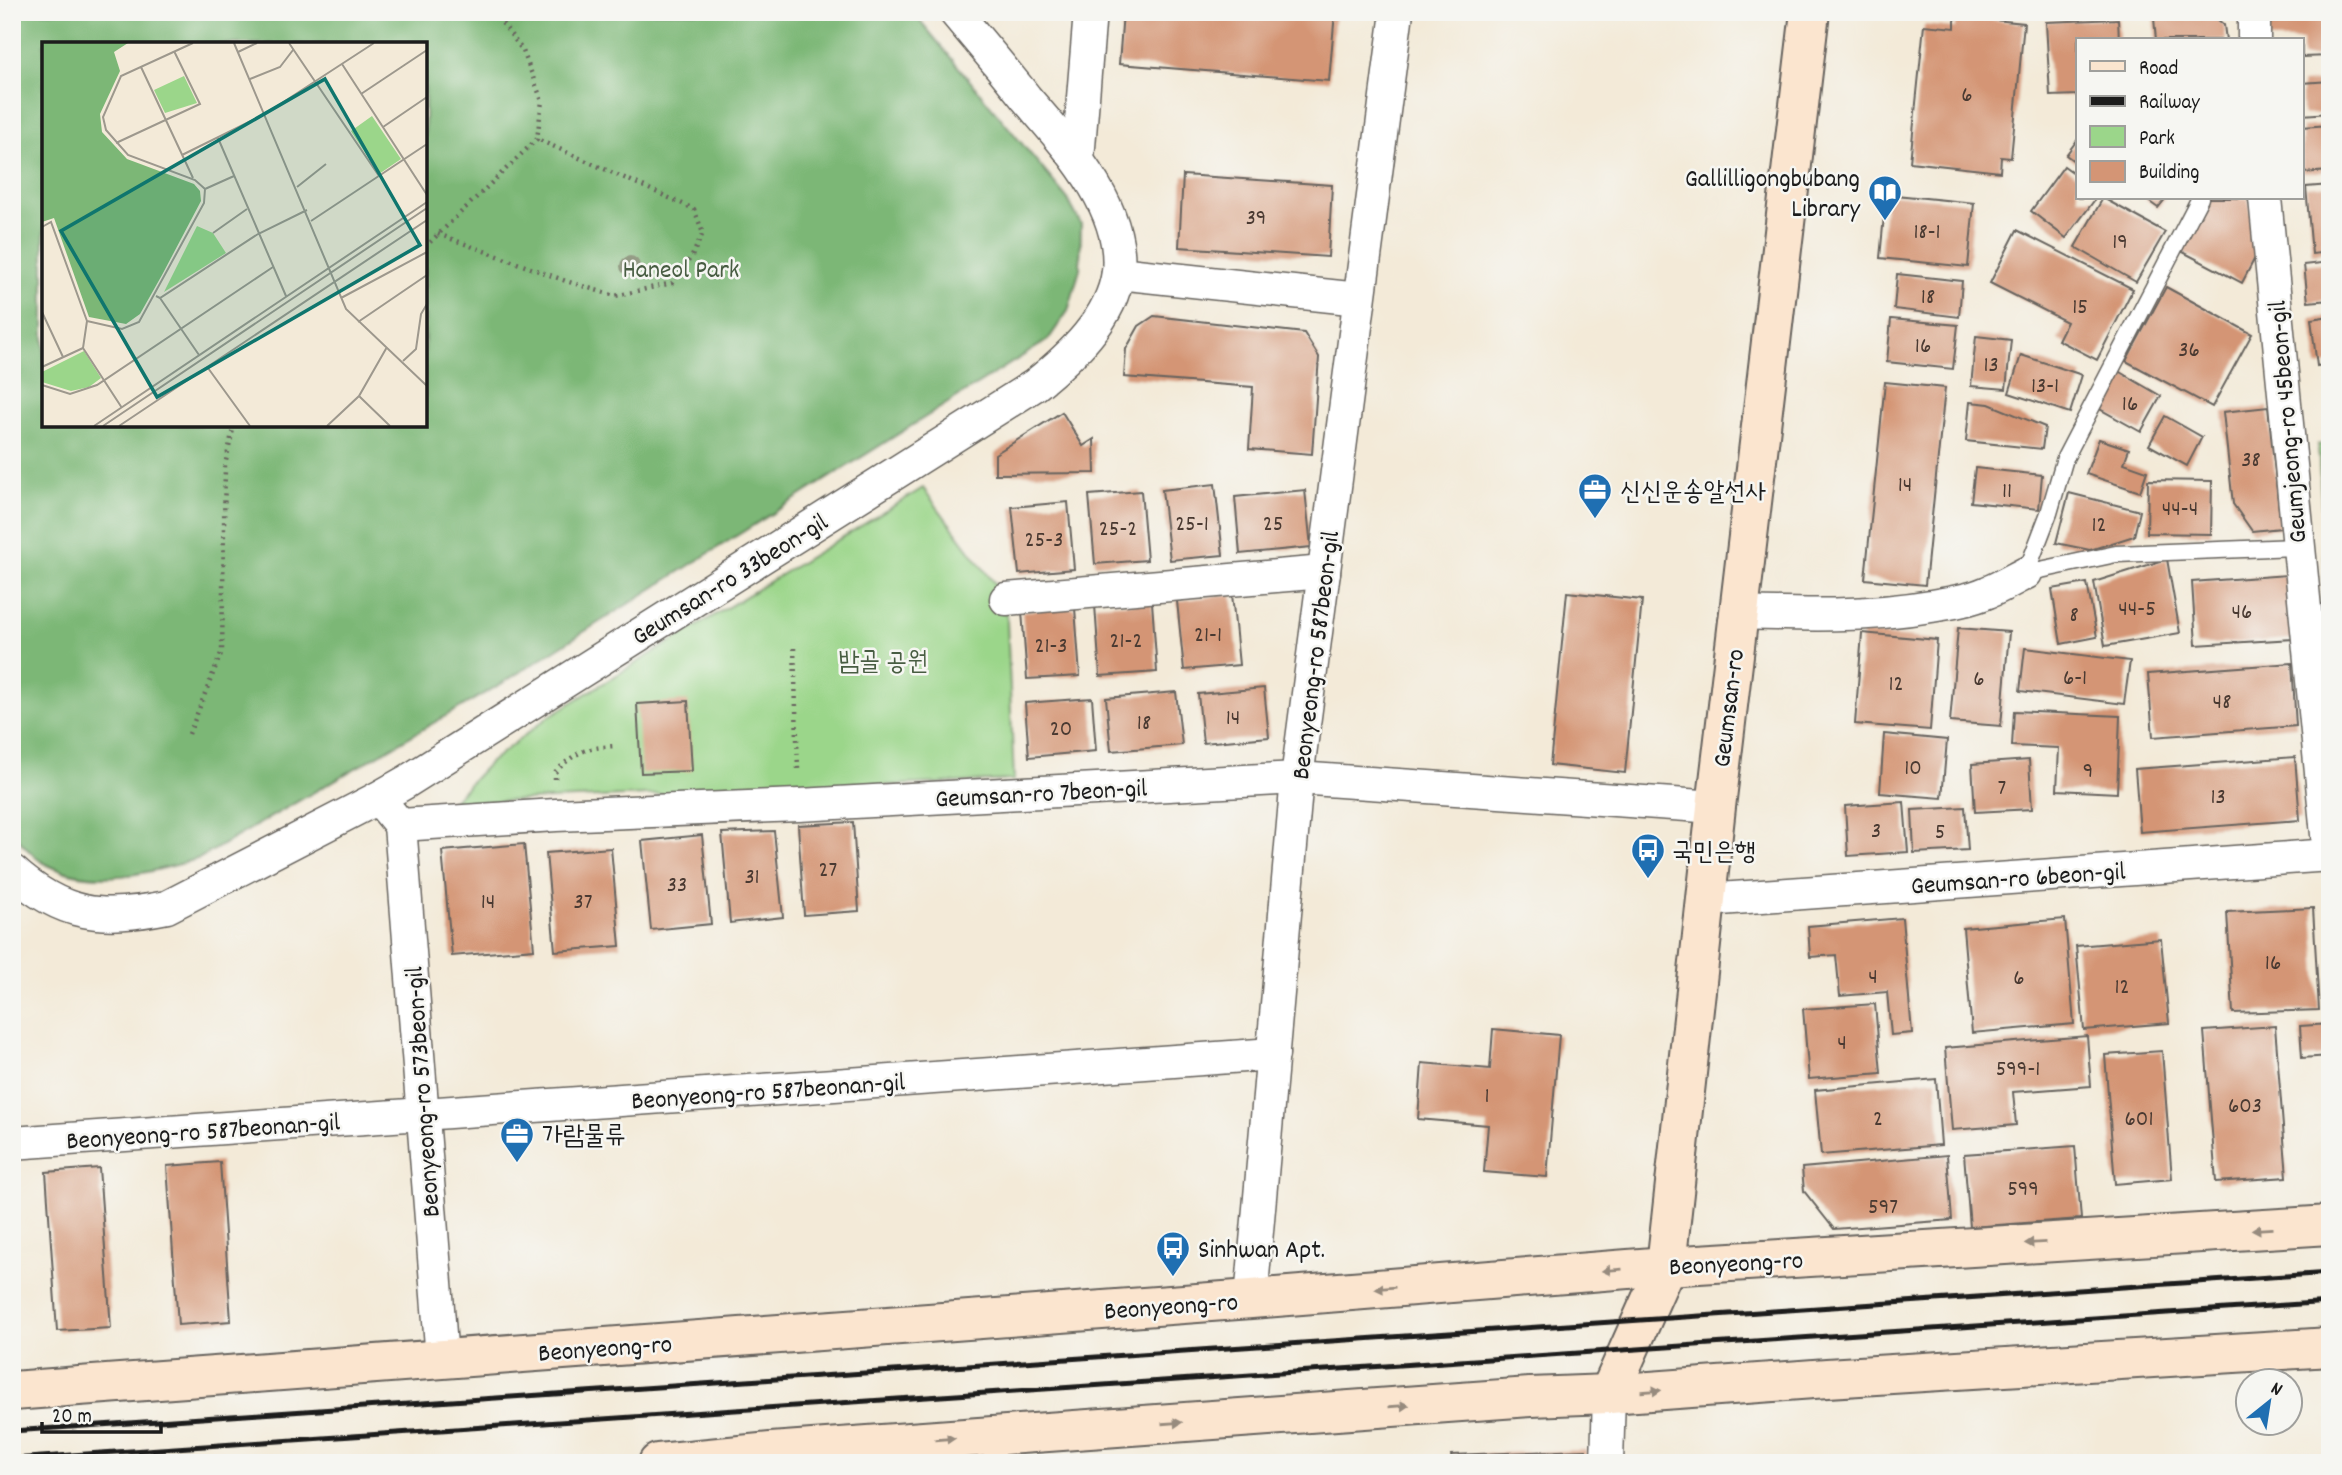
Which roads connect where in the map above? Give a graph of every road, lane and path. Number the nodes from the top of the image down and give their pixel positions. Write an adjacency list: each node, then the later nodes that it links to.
1 (494, 12): 8 (path)
2 (955, 12): 9 (street, Geumsan-ro 33beon-gil)
3 (1090, 12): 9 (street)
4 (1397, 12): 15 (street, Beonyeong-ro 587beon-gil)
5 (1810, 12): 21 (street, Geumsan-ro)
6 (2254, 12): 7 (street)
7 (2254, 38)
8 (537, 139): 12 (path); 12 (path)
9 (1078, 159): 14 (street, Geumsan-ro 33beon-gil)
10 (2199, 200): 19 (lane)
11 (2265, 200): 17 (street, Geumjeong-ro 45beon-gil)
12 (438, 234): 13 (path)
13 (427, 245)
14 (1118, 273): 15 (street); 26 (street, Geumsan-ro 33beon-gil)
15 (1359, 299): 18 (street, Beonyeong-ro 587beon-gil)
16 (234, 427): 23 (path)
17 (2298, 547): 19 (lane); 31 (street, Geumjeong-ro 45beon-gil)
18 (1324, 572): 20 (street); 25 (street, Beonyeong-ro 587beon-gil)
19 (2026, 573): 21 (street)
20 (1006, 600)
21 (1739, 613): 28 (street, Geumsan-ro)
22 (794, 648): 27 (path)
23 (188, 734)
24 (615, 746): 29 (path)
25 (1297, 778): 27 (street, Geumsan-ro 7beon-gil); 28 (street, Geumsan-ro 7beon-gil); 34 (street, Beonyeong-ro 587beon-gil)
26 (378, 798): 30 (street); 32 (street, Geumsan-ro 33beon-gil)
27 (799, 805): 29 (street, Geumsan-ro 7beon-gil)
28 (1716, 807): 33 (street, Geumsan-ro)
29 (556, 815): 30 (street, Geumsan-ro 7beon-gil)
30 (400, 825): 35 (street, Beonyeong-ro 573beon-gil)
31 (2329, 855): 33 (street, Geumsan-ro 6beon-gil)
32 (12, 871)
33 (1706, 900): 38 (street, Geumsan-ro)
34 (1273, 1054): 35 (street, Beonyeong-ro 587beonan-gil); 39 (street, Beonyeong-ro 587beon-gil)
35 (423, 1115): 36 (street, Beonyeong-ro 587beonan-gil); 41 (street, Beonyeong-ro 573beon-gil)
36 (12, 1143)
37 (2330, 1225): 38 (street, Beonyeong-ro, one-way to 38)
38 (1666, 1266): 39 (street, Beonyeong-ro, one-way to 39); 43 (street, Geumsan-ro)
39 (1251, 1299): 41 (street, Beonyeong-ro)
40 (2330, 1348): 43 (street, one-way to 40)
41 (442, 1359): 42 (street, Beonyeong-ro)
42 (12, 1391)
43 (1609, 1394): 44 (street, one-way to 43); 45 (street)
44 (658, 1463)
45 (1607, 1463)

